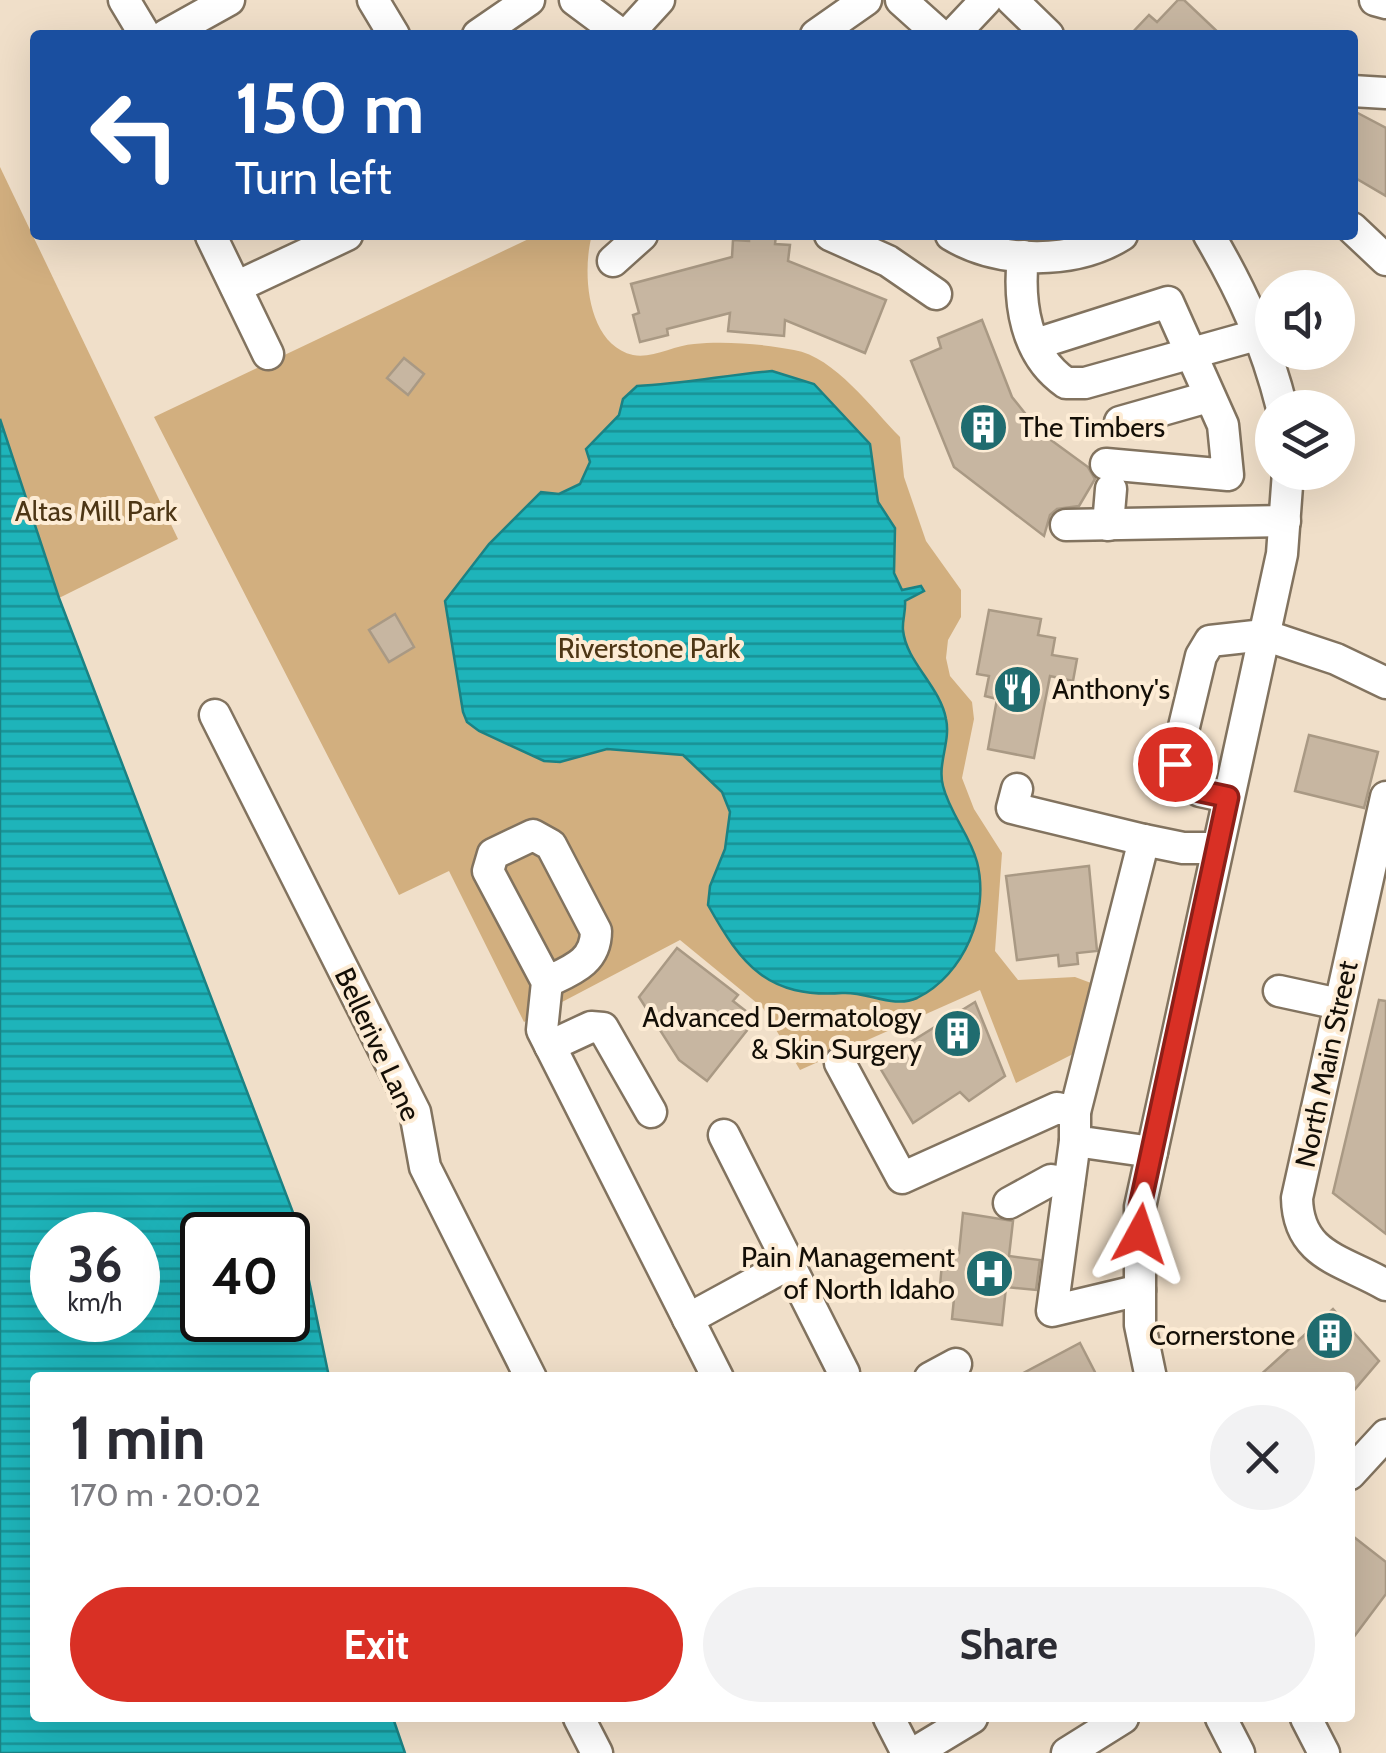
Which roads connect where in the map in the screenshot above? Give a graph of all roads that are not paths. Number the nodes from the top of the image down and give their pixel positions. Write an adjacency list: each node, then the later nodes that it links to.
1 (124, 0): 13 (street)
2 (228, 0): 14 (street)
3 (373, 0): 15 (street)
4 (529, 0): 16 (street)
5 (575, 0): 17 (street)
6 (659, 0): 18 (street)
7 (866, 0): 19 (street)
8 (901, 0): 20 (street)
9 (986, 0): 21 (street)
10 (1012, 0): 22 (street)
11 (1375, 0): 12 (street)
12 (1386, 3)
13 (142, 30)
14 (175, 30)
15 (391, 30)
16 (485, 30)
17 (614, 30)
18 (624, 30)
19 (823, 30)
20 (934, 30)
21 (958, 30)
22 (1043, 30)
23 (1358, 92): 24 (street)
24 (1386, 93)
25 (1358, 234): 34 (street)
26 (213, 240): 36 (street)
27 (336, 240): 36 (street)
28 (636, 240): 35 (street)
29 (841, 240): 37 (street)
30 (964, 240): 33 (street)
31 (1107, 240): 33 (street)
32 (1212, 240): 38 (street)
33 (1023, 256): 40 (street)
34 (1386, 260)
35 (613, 261)
36 (236, 287): 41 (street)
37 (936, 294)
38 (1255, 322)
39 (1255, 335): 42 (street)
40 (1036, 344): 42 (street); 42 (street)
41 (268, 354)
42 (1191, 354): 43 (street)
43 (1208, 396): 44 (street); 48 (street)
44 (1120, 422)
45 (1287, 490): 46 (street)
46 (1285, 521): 48 (street); 49 (street)
47 (1066, 525): 48 (street)
48 (1108, 525)
49 (1264, 635): 50 (street); 53 (street); 53 (street)
50 (1386, 684)
51 (215, 715): 72 (street, Bellerive Lane)
52 (1017, 789): 55 (street)
53 (1228, 797): 56 (street)
54 (1386, 797): 59 (street, North Main Street)
55 (1144, 840): 56 (street); 63 (street)
56 (1217, 848): 65 (street)
57 (548, 982): 57 (street); 60 (street)
58 (1279, 991): 59 (street)
59 (1339, 1004): 69 (street, North Main Street)
60 (550, 1046): 62 (street); 71 (street)
61 (840, 1063): 63 (street)
62 (651, 1112)
63 (1075, 1126): 65 (street); 66 (street)
64 (724, 1135): 68 (street)
65 (1152, 1152): 70 (street)
66 (1069, 1182): 67 (street); 70 (street)
67 (1009, 1203)
68 (789, 1264): 71 (street); 74 (street)
69 (1386, 1285)
70 (1140, 1290): 75 (street)
71 (688, 1318): 73 (street)
72 (527, 1372)
73 (715, 1372)
74 (843, 1372)
75 (1150, 1372)
76 (1386, 1434): 77 (street)
77 (1355, 1468)
78 (581, 1722): 84 (street)
79 (892, 1722): 85 (street)
80 (965, 1722): 85 (street)
81 (1117, 1722): 86 (street)
82 (1223, 1722): 87 (street)
83 (1308, 1722): 88 (street)
84 (598, 1753)
85 (911, 1753)
86 (1067, 1753)
87 (1239, 1753)
88 (1324, 1753)

